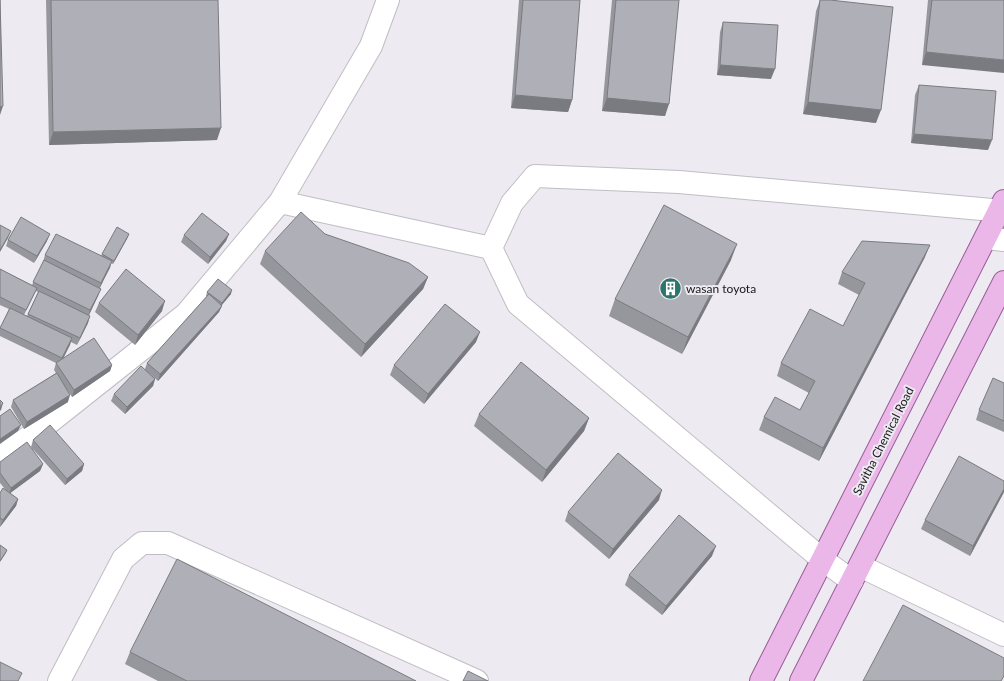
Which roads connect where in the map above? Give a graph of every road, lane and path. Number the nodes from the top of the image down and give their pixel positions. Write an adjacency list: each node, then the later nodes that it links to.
1 (388, 0): 2 (street)
2 (280, 202): 5 (street); 7 (street)
3 (1002, 207): 4 (main road, Savitha Chemical Road); 5 (street)
4 (995, 239): 8 (main road, Savitha Chemical Road)
5 (491, 248): 8 (street)
6 (1004, 282): 9 (main road)
7 (0, 451)
8 (823, 560): 9 (street); 14 (main road, Savitha Chemical Road)
9 (856, 574): 10 (street); 15 (main road)
10 (1004, 635)
11 (450, 676): 12 (street); 13 (street)
12 (59, 681)
13 (477, 681)
14 (761, 681)
15 (801, 681)

